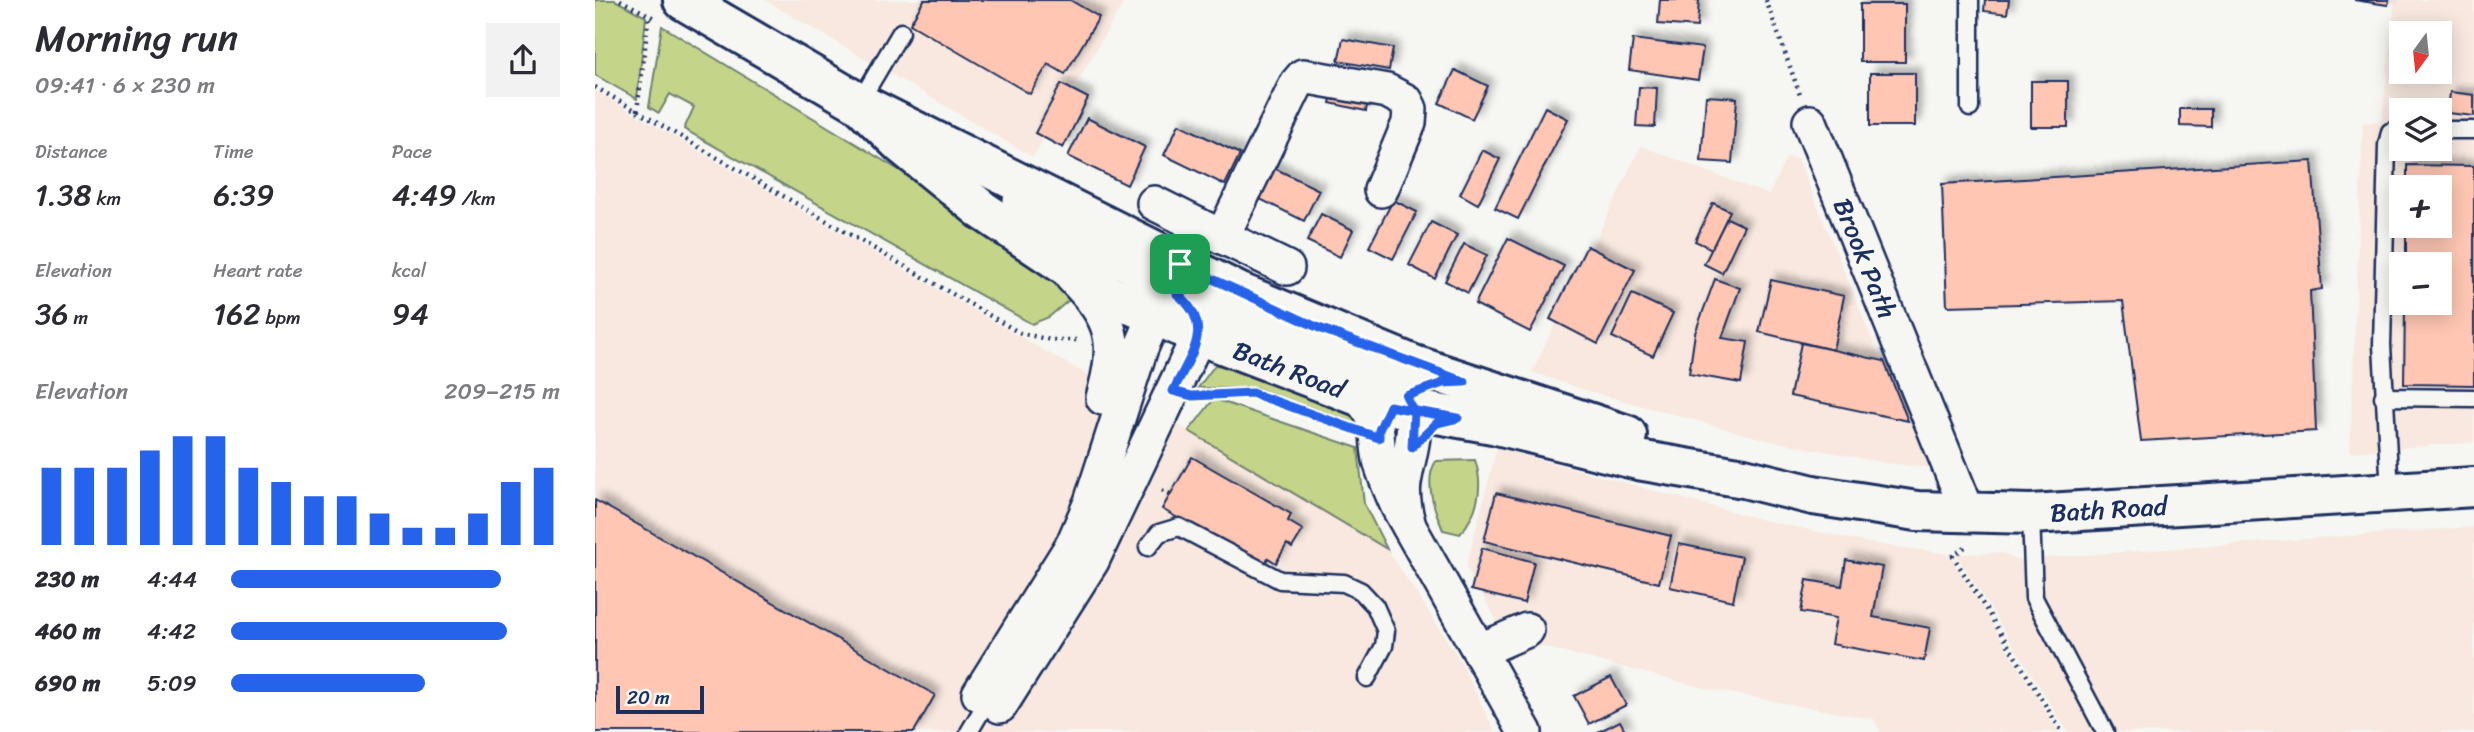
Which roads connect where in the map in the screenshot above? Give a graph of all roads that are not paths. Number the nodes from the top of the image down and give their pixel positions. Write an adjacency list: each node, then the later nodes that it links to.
1 (1971, 0): 5 (lane)
2 (666, 8): 4 (main road, Bath Road)
3 (901, 32): 4 (lane)
4 (859, 103): 13 (main road, Bath Road); 15 (main road, Bath Road)
5 (1970, 108)
6 (1809, 122): 25 (street, Brook Path)
7 (2452, 130): 8 (lane)
8 (2474, 130)
9 (2389, 136): 19 (lane)
10 (1381, 190): 12 (street)
11 (1154, 203): 12 (street)
12 (1210, 231): 14 (street); 15 (street)
13 (1059, 264): 15 (main road, Bath Road); 28 (street)
14 (1287, 268)
15 (1183, 284): 16 (main road, Bath Road); 21 (main road, Bath Road); 22 (street); 28 (street)
16 (1199, 335): 17 (main road, Bath Road); 18 (street)
17 (1252, 356): 18 (street); 22 (main road, Bath Road)
18 (1177, 383): 32 (street)
19 (2383, 397): 20 (lane); 24 (lane)
20 (2474, 398)
21 (1462, 400): 22 (main road, Bath Road); 25 (main road, Bath Road)
22 (1394, 415): 30 (street)
23 (2474, 487): 24 (main road, Bath Road)
24 (2390, 492): 26 (main road, Bath Road)
25 (1969, 514): 26 (main road, Bath Road)
26 (2031, 514): 35 (lane)
27 (1148, 547): 31 (lane)
28 (1067, 554): 32 (street)
29 (1527, 630): 30 (street)
30 (1481, 650): 34 (street)
31 (1367, 678)
32 (989, 700): 33 (lane)
33 (969, 732)
34 (1525, 732)
35 (2105, 732)

